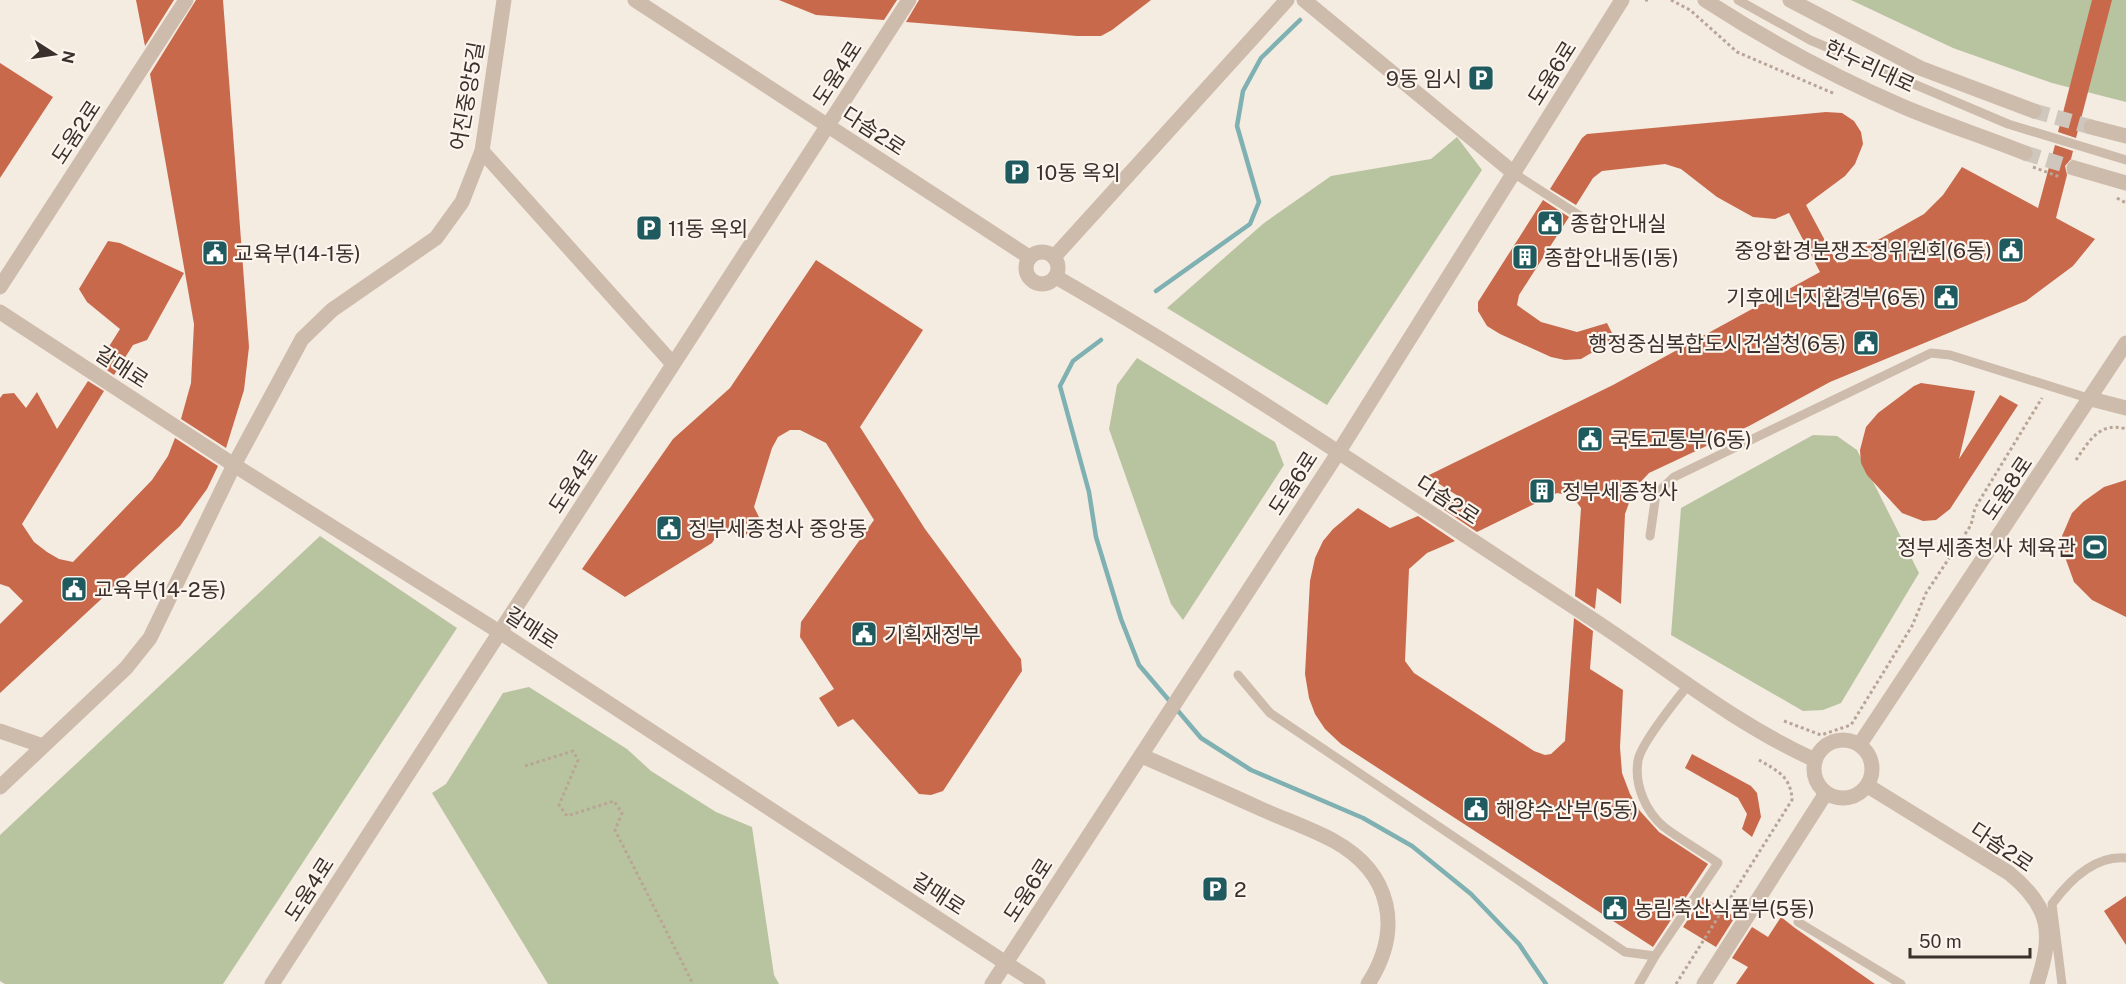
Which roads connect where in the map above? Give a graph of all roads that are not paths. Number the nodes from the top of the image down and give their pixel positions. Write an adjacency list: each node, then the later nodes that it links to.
1 (186, 0): 25 (street, 도움2로)
2 (504, 0): 15 (street, 어진중앙5길)
3 (635, 0): 12 (street, 다솜2로)
4 (909, 0): 12 (street, 도움4로)
5 (1287, 0): 23 (street)
6 (1304, 0): 19 (street)
7 (1622, 0): 19 (street, 도움6로)
8 (1705, 0): 16 (street, 한누리대로)
9 (1738, 0): 17 (lane)
10 (1790, 0): 11 (street, 한누리대로)
11 (2034, 111)
12 (828, 126): 22 (street, 다솜2로); 28 (street, 도움4로)
13 (2091, 127): 14 (street)
14 (2126, 136)
15 (482, 151): 28 (street); 32 (street, 어진중앙5길)
16 (2025, 153)
17 (2126, 160)
18 (2074, 168): 20 (street)
19 (1515, 174): 21 (lane); 31 (street, 도움6로)
20 (2126, 183)
21 (1588, 221)
22 (1029, 257): 23 (street); 24 (street)
23 (1054, 257): 24 (street)
24 (1056, 277): 31 (street, 다솜2로)
25 (0, 287)
26 (0, 312): 32 (street, 갈매로)
27 (2126, 343): 29 (street, 도움8로)
28 (673, 364): 34 (street, 도움4로)
29 (2091, 399): 30 (street); 33 (lane); 38 (street, 도움8로)
30 (2126, 408)
31 (1338, 453): 36 (street, 다솜2로); 40 (street, 도움6로)
32 (234, 465): 34 (street, 갈매로); 39 (street, 어진중앙5길)
33 (1650, 536)
34 (501, 633): 48 (street, 갈매로); 49 (street, 도움4로)
35 (1238, 675): 47 (lane)
36 (1689, 684): 41 (street, 다솜2로); 47 (lane)
37 (0, 731): 39 (street)
38 (1860, 744): 41 (street); 42 (street)
39 (43, 746): 43 (street, 어진중앙5길)
40 (1142, 756): 48 (street, 도움6로); 52 (street)
41 (1815, 760): 44 (street)
42 (1868, 786): 44 (street); 56 (street, 다솜2로)
43 (0, 787)
44 (1826, 793): 54 (street)
45 (2126, 858): 57 (lane)
46 (1798, 922): 55 (lane)
47 (1655, 956): 53 (lane)
48 (1005, 963): 50 (street, 도움6로); 51 (street, 갈매로)
49 (272, 984)
50 (992, 984)
51 (1038, 984)
52 (1368, 984)
53 (1639, 984)
54 (1704, 984)
55 (1901, 984)
56 (2037, 984)
57 (2062, 984)

